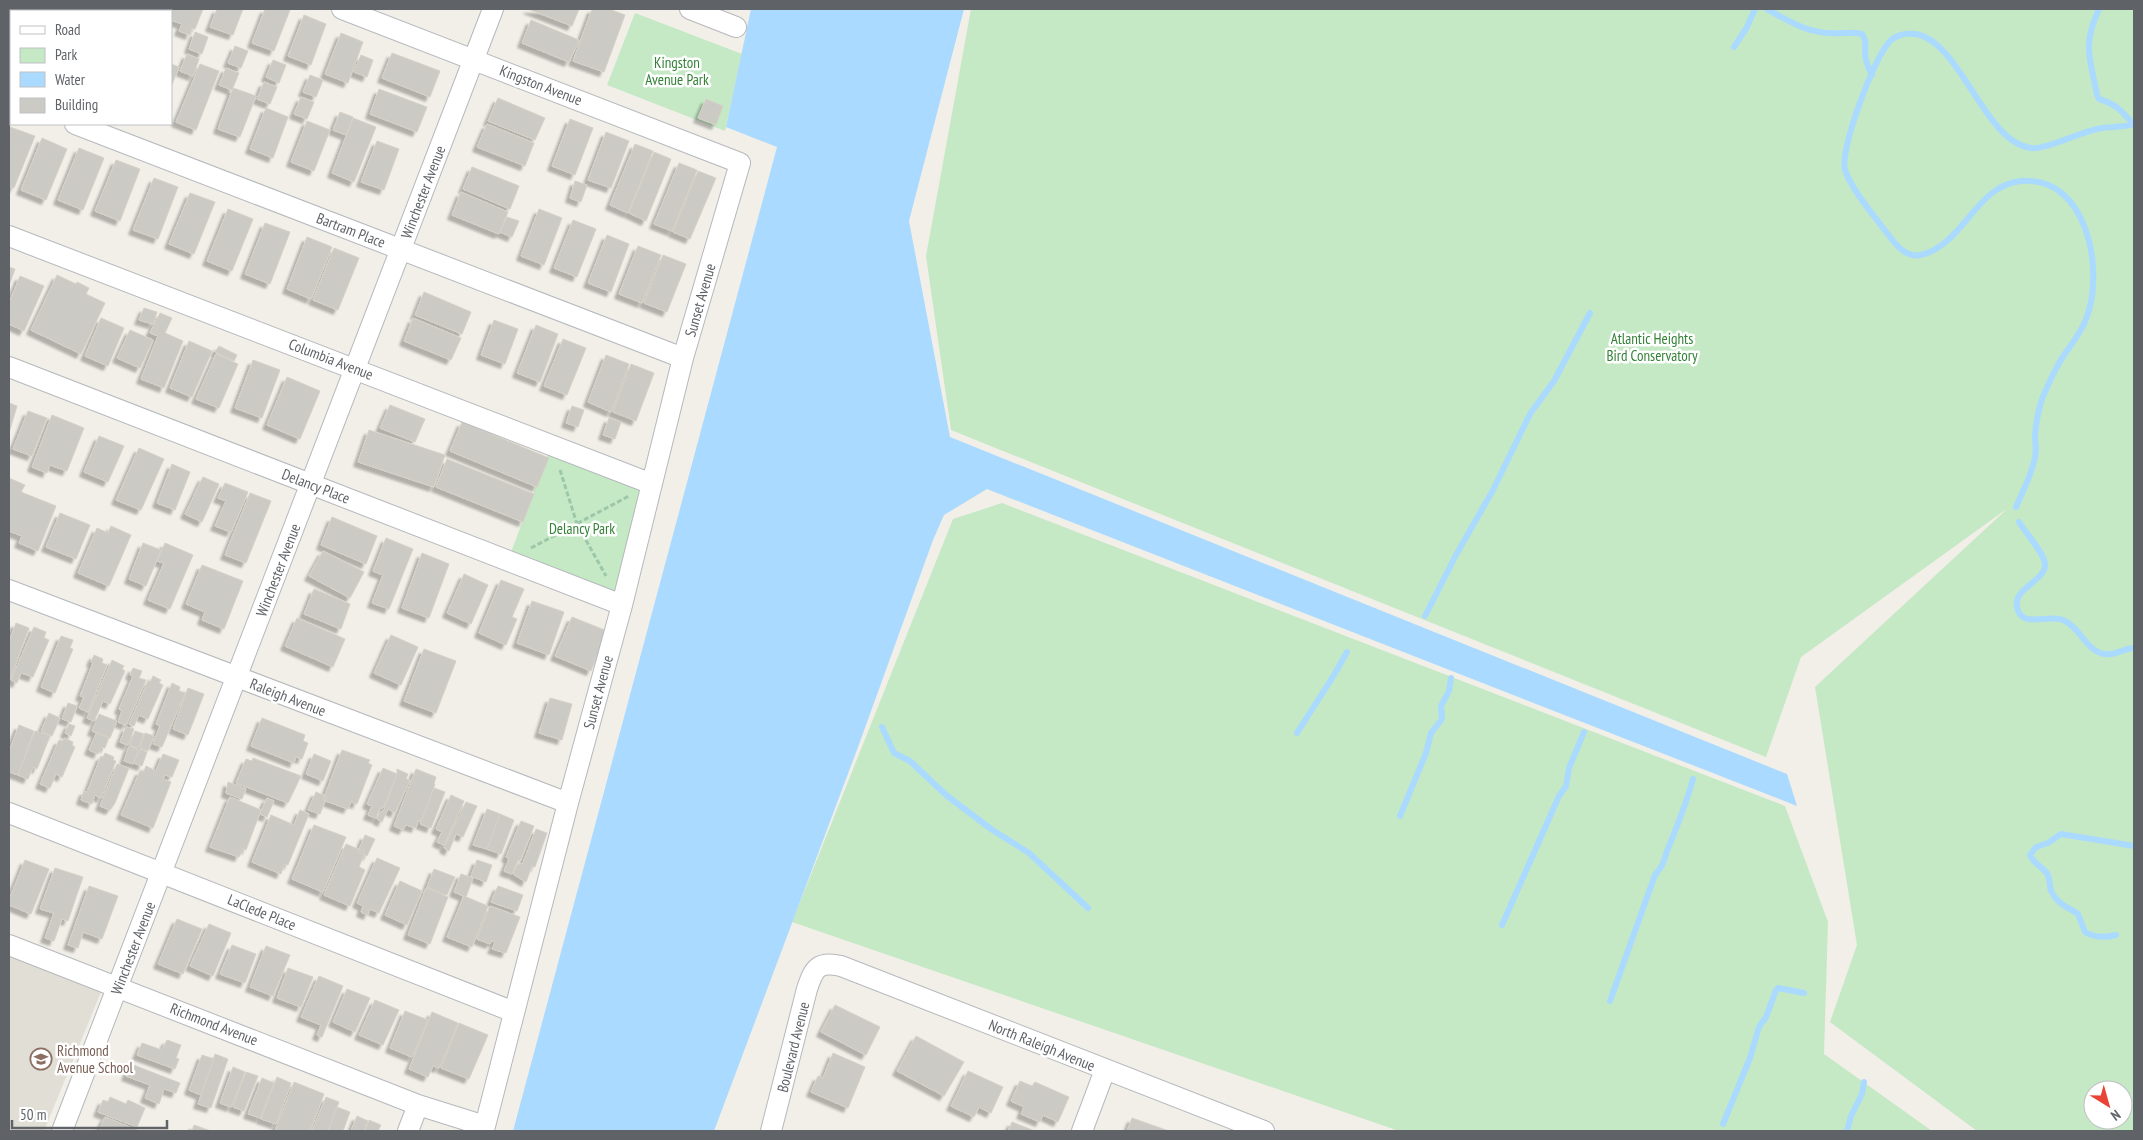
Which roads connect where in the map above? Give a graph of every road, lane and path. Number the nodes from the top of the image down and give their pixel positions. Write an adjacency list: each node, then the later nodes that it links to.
1 (342, 9): 5 (street, Kingston Avenue)
2 (493, 9): 5 (street, Winchester Avenue)
3 (690, 9): 4 (street)
4 (736, 27)
5 (474, 59): 7 (street, Kingston Avenue); 9 (street, Winchester Avenue)
6 (78, 125): 9 (street, Bartram Place)
7 (740, 162): 10 (street, Sunset Avenue)
8 (9, 236): 12 (street, Columbia Avenue)
9 (402, 249): 10 (street, Bartram Place); 12 (street, Winchester Avenue)
10 (683, 358): 15 (street, Sunset Avenue)
11 (9, 367): 14 (street, Delancy Place)
12 (355, 368): 13 (street, Columbia Avenue); 14 (street, Winchester Avenue)
13 (552, 444): 15 (street, Columbia Avenue); 16 (path)
14 (312, 484): 17 (street, Delancy Place); 20 (street, Winchester Avenue)
15 (652, 484): 16 (path); 19 (street, Sunset Avenue)
16 (577, 524): 17 (path); 19 (path)
17 (508, 560): 19 (street, Delancy Place)
18 (9, 590): 20 (street, Raleigh Avenue)
19 (622, 605): 21 (street, Sunset Avenue)
20 (237, 678): 21 (street, Raleigh Avenue); 23 (street, Winchester Avenue)
21 (568, 803): 27 (street, Sunset Avenue)
22 (9, 813): 23 (street, LaClede Place)
23 (162, 873): 26 (street, Winchester Avenue); 27 (street, LaClede Place)
24 (9, 945): 26 (street, Richmond Avenue)
25 (821, 966): 28 (street, North Raleigh Avenue); 32 (street, Boulevard Avenue)
26 (118, 987): 29 (street, Richmond Avenue); 30 (street, Winchester Avenue)
27 (514, 1012): 29 (street, Sunset Avenue)
28 (1105, 1070): 33 (street); 34 (street, North Raleigh Avenue)
29 (418, 1105): 31 (street)
30 (62, 1131)
31 (408, 1131)
32 (771, 1131)
33 (1082, 1131)
34 (1264, 1131)

